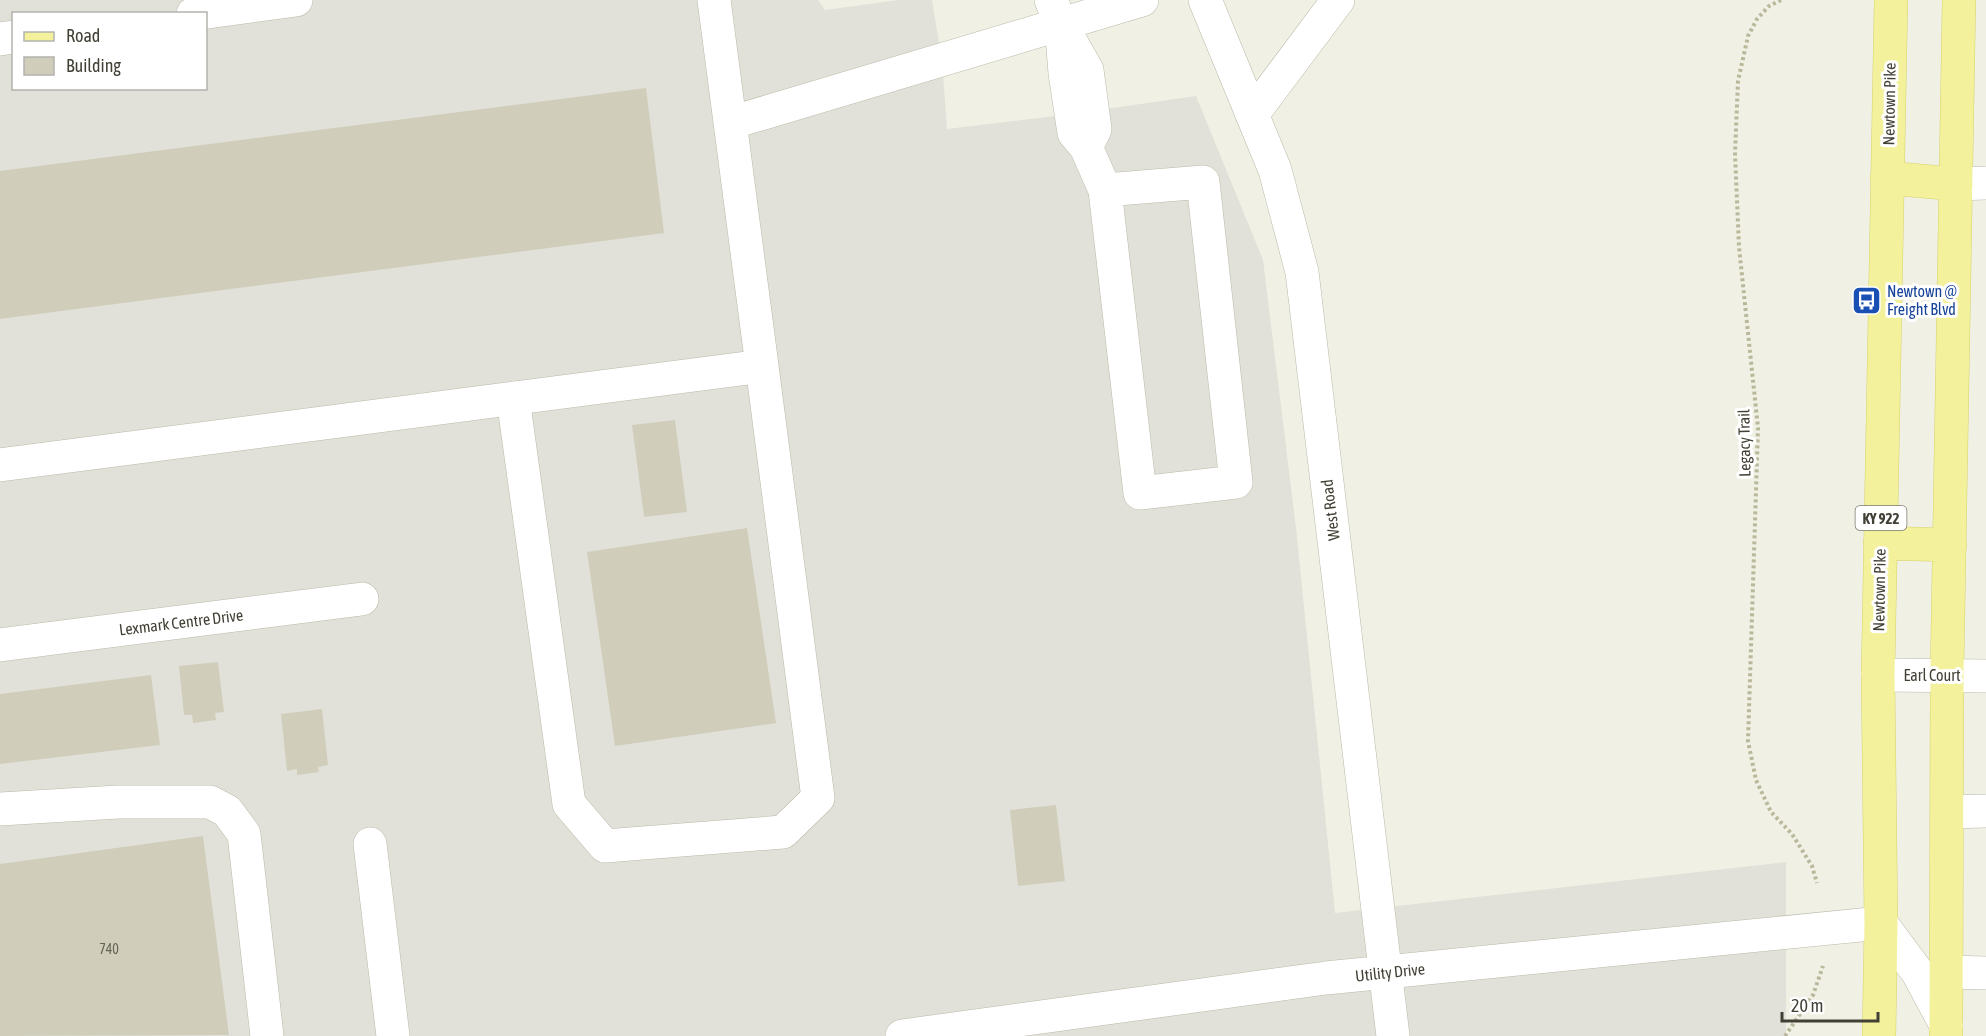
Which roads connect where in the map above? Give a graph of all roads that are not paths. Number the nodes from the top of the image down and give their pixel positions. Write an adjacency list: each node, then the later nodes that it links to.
1 (296, 0): 8 (street)
2 (714, 0): 11 (street)
3 (1142, 0): 9 (street)
4 (1205, 0): 10 (street, West Road)
5 (1338, 0): 10 (street)
6 (1891, 0): 12 (main road, Newtown Pike / KY 922)
7 (1959, 0): 13 (main road)
8 (207, 12)
9 (1056, 12): 11 (street); 14 (street)
10 (1252, 115): 32 (street, West Road)
11 (730, 123): 15 (street)
12 (1887, 178): 13 (main road); 18 (main road, Newtown Pike / KY 922)
13 (1971, 183): 19 (main road)
14 (1105, 190): 14 (street)
15 (762, 366): 16 (street); 16 (street)
16 (513, 398): 17 (street)
17 (0, 465)
18 (1880, 543): 19 (main road); 23 (main road, Newtown Pike / KY 922)
19 (1950, 545): 22 (main road)
20 (362, 599): 21 (street, Lexmark Centre Drive)
21 (0, 645)
22 (1947, 674): 23 (street, Earl Court); 24 (street, Earl Court); 27 (main road)
23 (1878, 675): 29 (main road, Newtown Pike / KY 922)
24 (1986, 676)
25 (0, 808): 34 (street)
26 (1986, 811): 27 (street)
27 (1948, 812): 30 (main road)
28 (370, 844): 35 (street)
29 (1881, 923): 32 (street, Utility Drive); 33 (street); 38 (main road, Newtown Pike / KY 922)
30 (1946, 972): 31 (street); 33 (main road)
31 (1986, 972)
32 (1385, 973): 36 (street, Utility Drive); 37 (street, West Road)
33 (1946, 1031)
34 (267, 1036)
35 (393, 1036)
36 (902, 1036)
37 (1393, 1036)
38 (1879, 1036)

